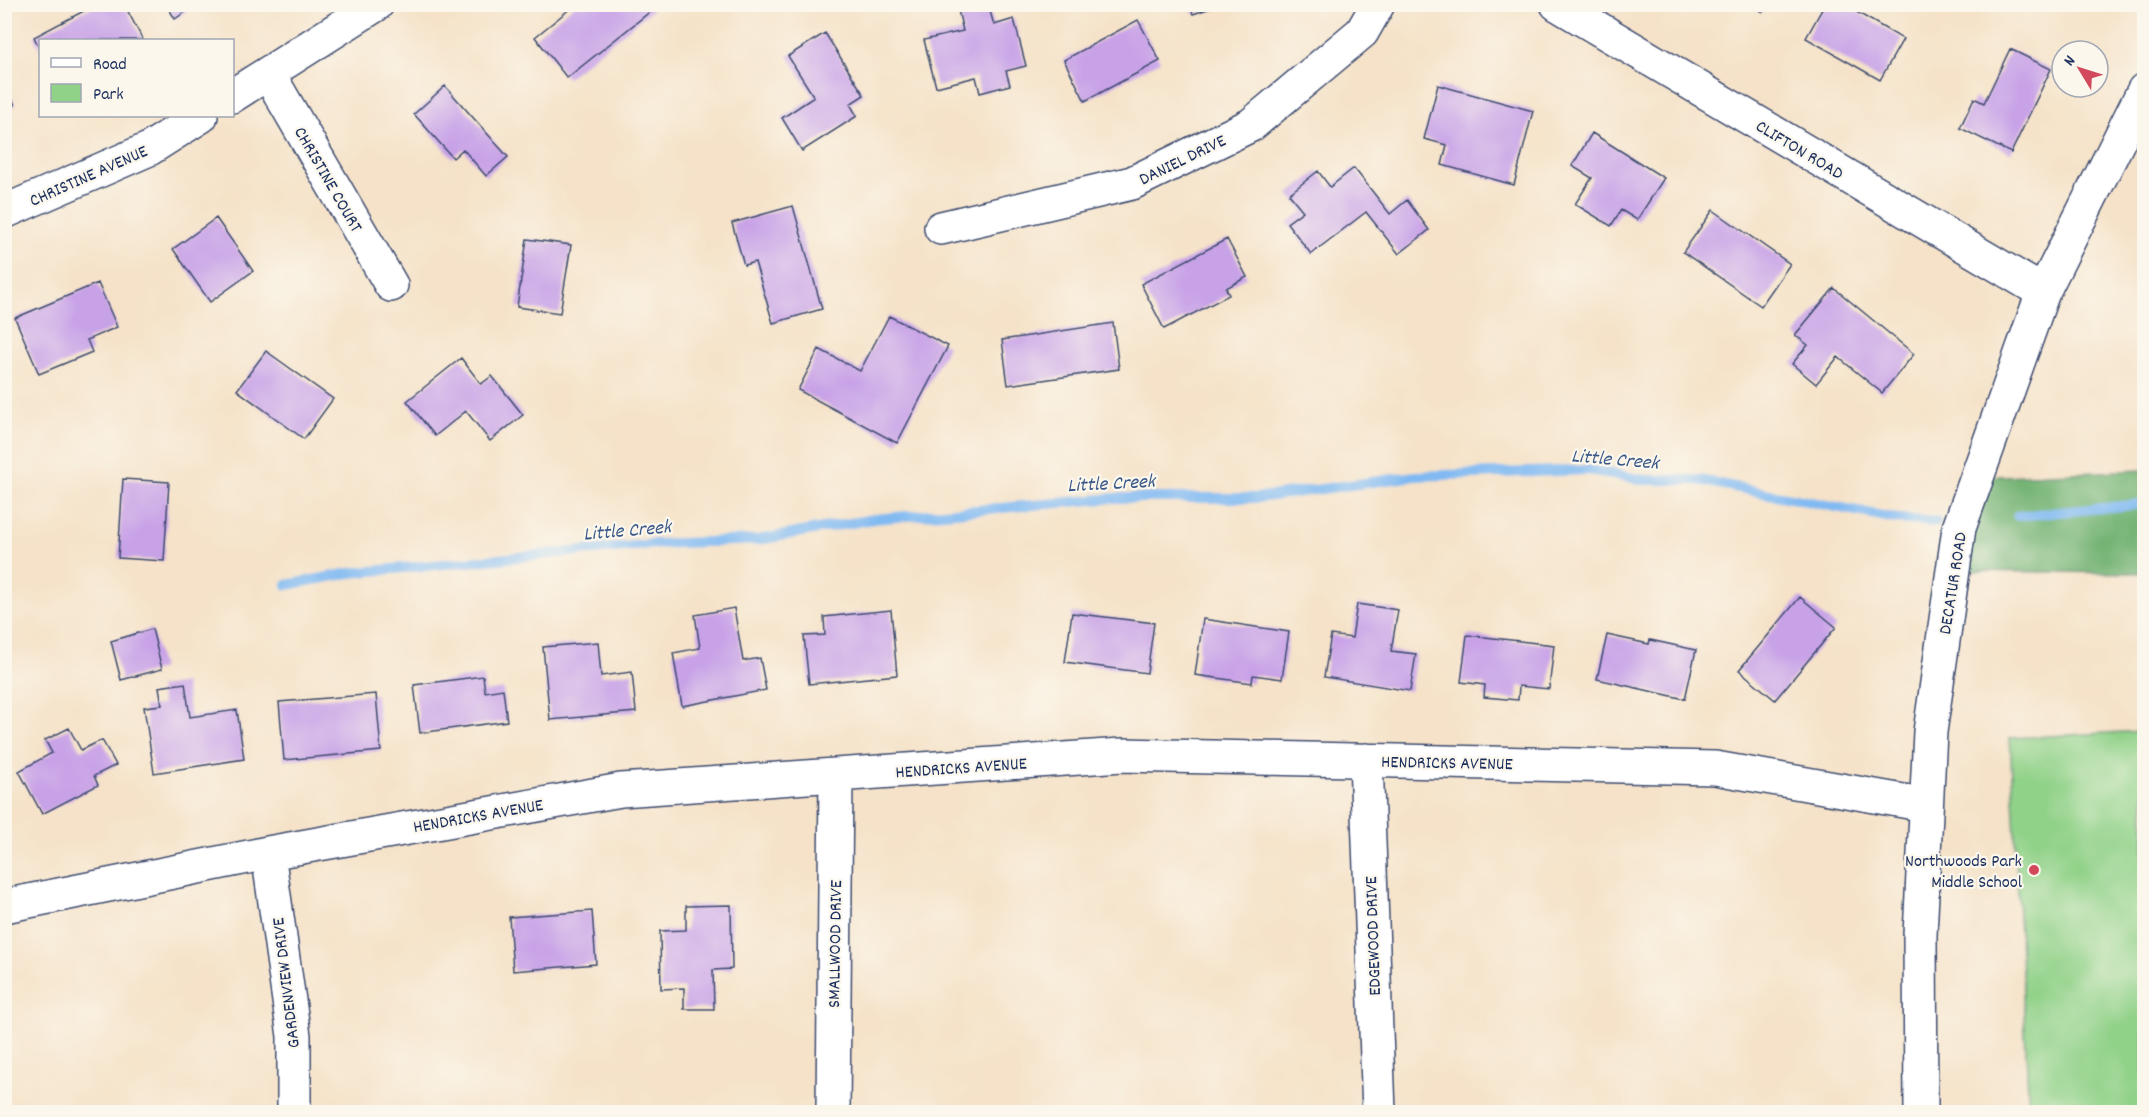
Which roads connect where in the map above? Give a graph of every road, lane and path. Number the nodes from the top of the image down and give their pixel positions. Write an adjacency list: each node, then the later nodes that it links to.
1 (377, 4): 4 (street)
2 (1378, 4): 9 (street, DANIEL DRIVE)
3 (1557, 4): 11 (street, CLIFTON ROAD)
4 (268, 73): 6 (street); 10 (street, CHRISTINE COURT)
5 (2145, 90): 11 (street, DECATUR ROAD)
6 (234, 95)
7 (199, 117): 8 (street, CHRISTINE AVENUE)
8 (4, 212)
9 (941, 228)
10 (391, 285)
11 (2043, 292): 14 (street, DECATUR ROAD)
12 (1366, 760): 13 (street, HENDRICKS AVENUE); 14 (street, HENDRICKS AVENUE); 19 (street, EDGEWOOD DRIVE)
13 (836, 776): 15 (street, HENDRICKS AVENUE); 18 (street, SMALLWOOD DRIVE)
14 (1926, 804): 20 (street, DECATUR ROAD)
15 (268, 853): 16 (street, HENDRICKS AVENUE); 17 (street, GARDENVIEW DRIVE)
16 (4, 906)
17 (294, 1113)
18 (833, 1113)
19 (1379, 1113)
20 (1921, 1113)

